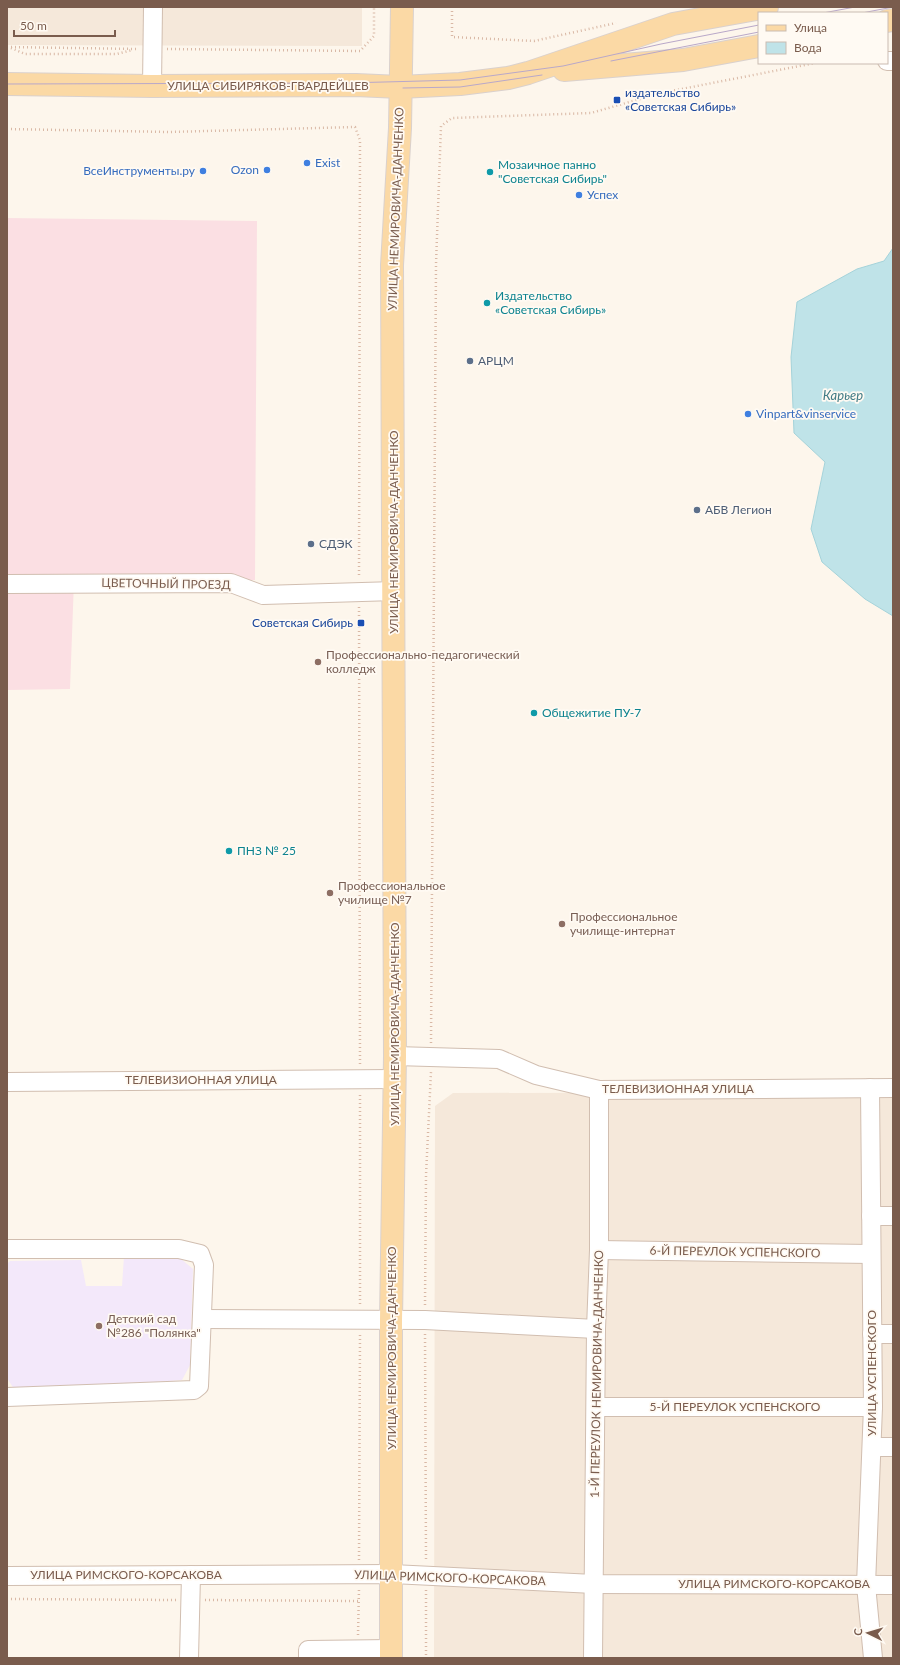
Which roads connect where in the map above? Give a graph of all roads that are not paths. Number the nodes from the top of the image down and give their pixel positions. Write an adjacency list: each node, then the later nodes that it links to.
1 (152, 7): 7 (street)
2 (402, 7): 8 (main road, УЛИЦА НЕМИРОВИЧА-ДАНЧЕНКО)
3 (767, 7): 5 (main road, УЛИЦА СИБИРЯКОВ-ГВАРДЕЙЦЕВ)
4 (758, 46): 5 (main road, УЛИЦА СИБИРЯКОВ-ГВАРДЕЙЦЕВ)
5 (528, 73): 8 (main road, УЛИЦА СИБИРЯКОВ-ГВАРДЕЙЦЕВ)
6 (7, 84): 7 (main road, УЛИЦА СИБИРЯКОВ-ГВАРДЕЙЦЕВ)
7 (152, 86): 8 (main road, УЛИЦА СИБИРЯКОВ-ГВАРДЕЙЦЕВ)
8 (400, 87): 10 (main road, УЛИЦА НЕМИРОВИЧА-ДАНЧЕНКО)
9 (7, 584): 10 (street, ЦВЕТОЧНЫЙ ПРОЕЗД)
10 (395, 591): 11 (main road, УЛИЦА НЕМИРОВИЧА-ДАНЧЕНКО)
11 (395, 1056): 12 (main road, УЛИЦА НЕМИРОВИЧА-ДАНЧЕНКО); 16 (street, ТЕЛЕВИЗИОННАЯ УЛИЦА)
12 (395, 1079): 13 (street, ТЕЛЕВИЗИОННАЯ УЛИЦА); 23 (main road, УЛИЦА НЕМИРОВИЧА-ДАНЧЕНКО)
13 (7, 1082)
14 (870, 1088): 15 (street, ТЕЛЕВИЗИОННАЯ УЛИЦА); 16 (street, ТЕЛЕВИЗИОННАЯ УЛИЦА); 17 (street, УЛИЦА УСПЕНСКОГО)
15 (893, 1088)
16 (599, 1090): 20 (street, 1-Й ПЕРЕУЛОК НЕМИРОВИЧА-ДАНЧЕНКО)
17 (871, 1216): 18 (street); 21 (street, УЛИЦА УСПЕНСКОГО)
18 (893, 1216)
19 (7, 1249): 22 (street)
20 (599, 1250): 21 (street, 6-Й ПЕРЕУЛОК УСПЕНСКОГО); 24 (street, 1-Й ПЕРЕУЛОК НЕМИРОВИЧА-ДАНЧЕНКО)
21 (871, 1254): 25 (street, УЛИЦА УСПЕНСКОГО)
22 (202, 1319): 23 (street); 27 (street)
23 (391, 1321): 24 (street); 32 (main road, УЛИЦА НЕМИРОВИЧА-ДАНЧЕНКО)
24 (596, 1329): 29 (street, 1-Й ПЕРЕУЛОК НЕМИРОВИЧА-ДАНЧЕНКО)
25 (872, 1334): 26 (street); 28 (street, УЛИЦА УСПЕНСКОГО)
26 (893, 1334)
27 (7, 1397)
28 (873, 1406): 29 (street, 5-Й ПЕРЕУЛОК УСПЕНСКОГО); 30 (street, УЛИЦА УСПЕНСКОГО)
29 (596, 1407): 35 (street, 1-Й ПЕРЕУЛОК НЕМИРОВИЧА-ДАНЧЕНКО)
30 (872, 1447): 31 (street); 36 (street, УЛИЦА УСПЕНСКОГО)
31 (893, 1447)
32 (392, 1574): 33 (street, УЛИЦА РИМСКОГО-КОРСАКОВА); 35 (street, УЛИЦА РИМСКОГО-КОРСАКОВА); 38 (main road, УЛИЦА НЕМИРОВИЧА-ДАНЧЕНКО)
33 (191, 1575): 34 (street, УЛИЦА РИМСКОГО-КОРСАКОВА); 39 (street)
34 (7, 1576)
35 (594, 1584): 36 (street, УЛИЦА РИМСКОГО-КОРСАКОВА); 41 (street, 1-Й ПЕРЕУЛОК НЕМИРОВИЧА-ДАНЧЕНКО)
36 (866, 1585): 37 (street, УЛИЦА РИМСКОГО-КОРСАКОВА); 42 (street, УЛИЦА УСПЕНСКОГО)
37 (893, 1585)
38 (391, 1654): 40 (street)
39 (189, 1658)
40 (308, 1658)
41 (593, 1658)
42 (873, 1658)

